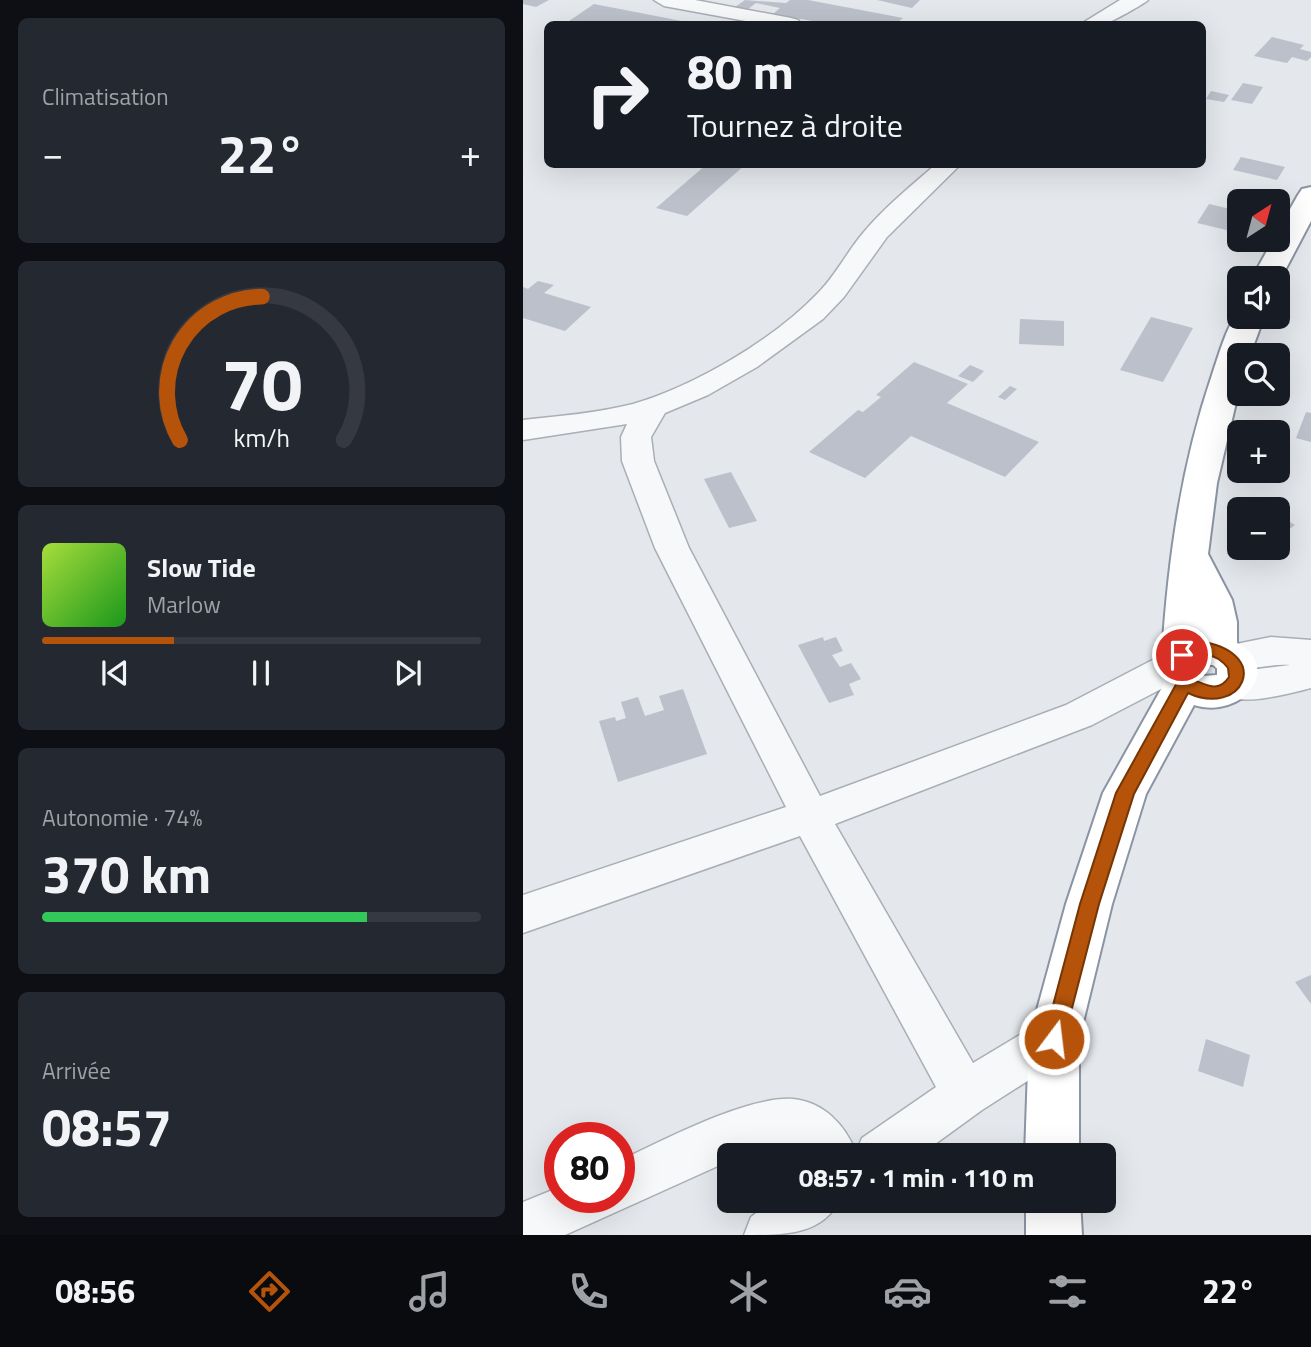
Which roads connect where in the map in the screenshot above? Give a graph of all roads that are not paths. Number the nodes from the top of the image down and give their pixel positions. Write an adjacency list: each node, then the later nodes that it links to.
1 (664, 0): 3 (street)
2 (1138, 0): 4 (street)
3 (775, 21)
4 (1096, 21)
5 (946, 168): 9 (street)
6 (1311, 195): 7 (highway)
7 (1273, 266)
8 (1244, 329): 12 (highway)
9 (632, 419): 10 (street); 14 (street)
10 (523, 430)
11 (1311, 654): 12 (street)
12 (1204, 666): 13 (street); 14 (street); 16 (highway)
13 (1311, 674)
14 (810, 816): 15 (street); 17 (street)
15 (523, 914)
16 (1054, 1039): 17 (street); 21 (highway)
17 (965, 1094): 20 (street)
18 (719, 1143): 19 (street)
19 (825, 1143)
20 (896, 1143)
21 (1052, 1143)
22 (717, 1144): 23 (street)
23 (635, 1179)
24 (558, 1213): 27 (street)
25 (798, 1213): 28 (street)
26 (1053, 1213): 29 (highway)
27 (523, 1227)
28 (769, 1235)
29 (1054, 1235)

